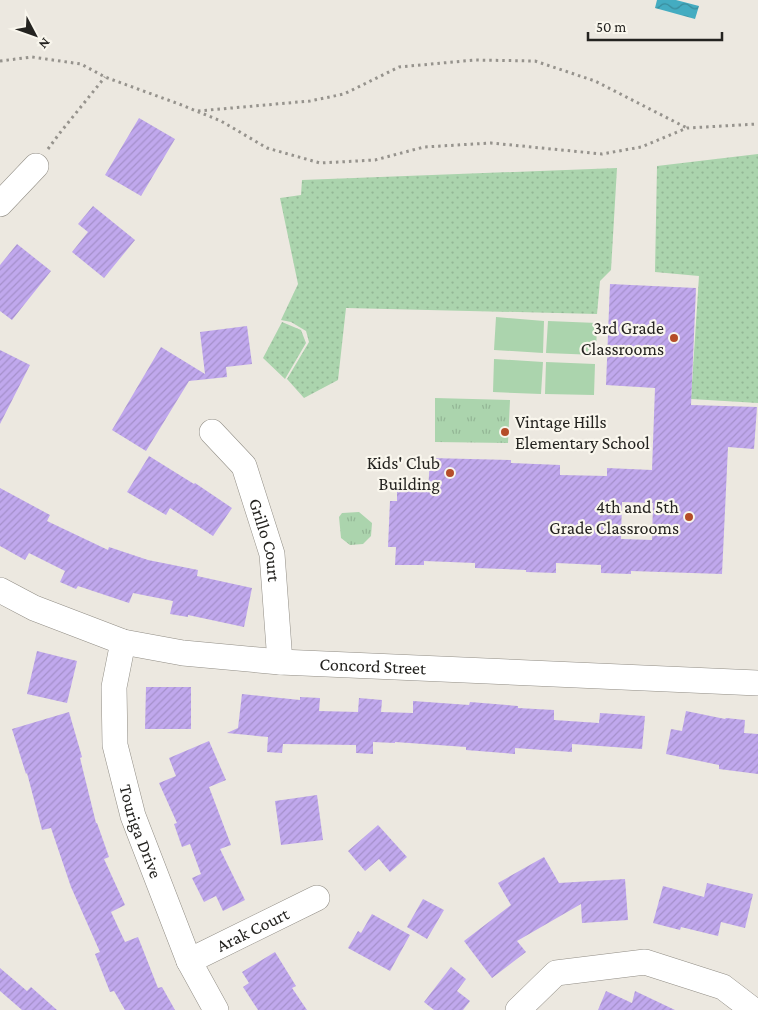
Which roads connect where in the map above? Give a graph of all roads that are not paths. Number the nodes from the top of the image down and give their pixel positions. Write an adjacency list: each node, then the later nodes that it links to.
1 (36, 166): 2 (street)
2 (0, 204)
3 (212, 432): 6 (street, Grillo Court)
4 (0, 590): 5 (street, Concord Street)
5 (123, 642): 6 (street, Concord Street); 9 (street, Touriga Drive)
6 (280, 662): 7 (street, Concord Street)
7 (758, 683)
8 (318, 898): 9 (street, Arak Court)
9 (189, 961): 10 (street, Touriga Drive)
10 (216, 1010)
11 (518, 1010): 12 (street)
12 (753, 1010)

